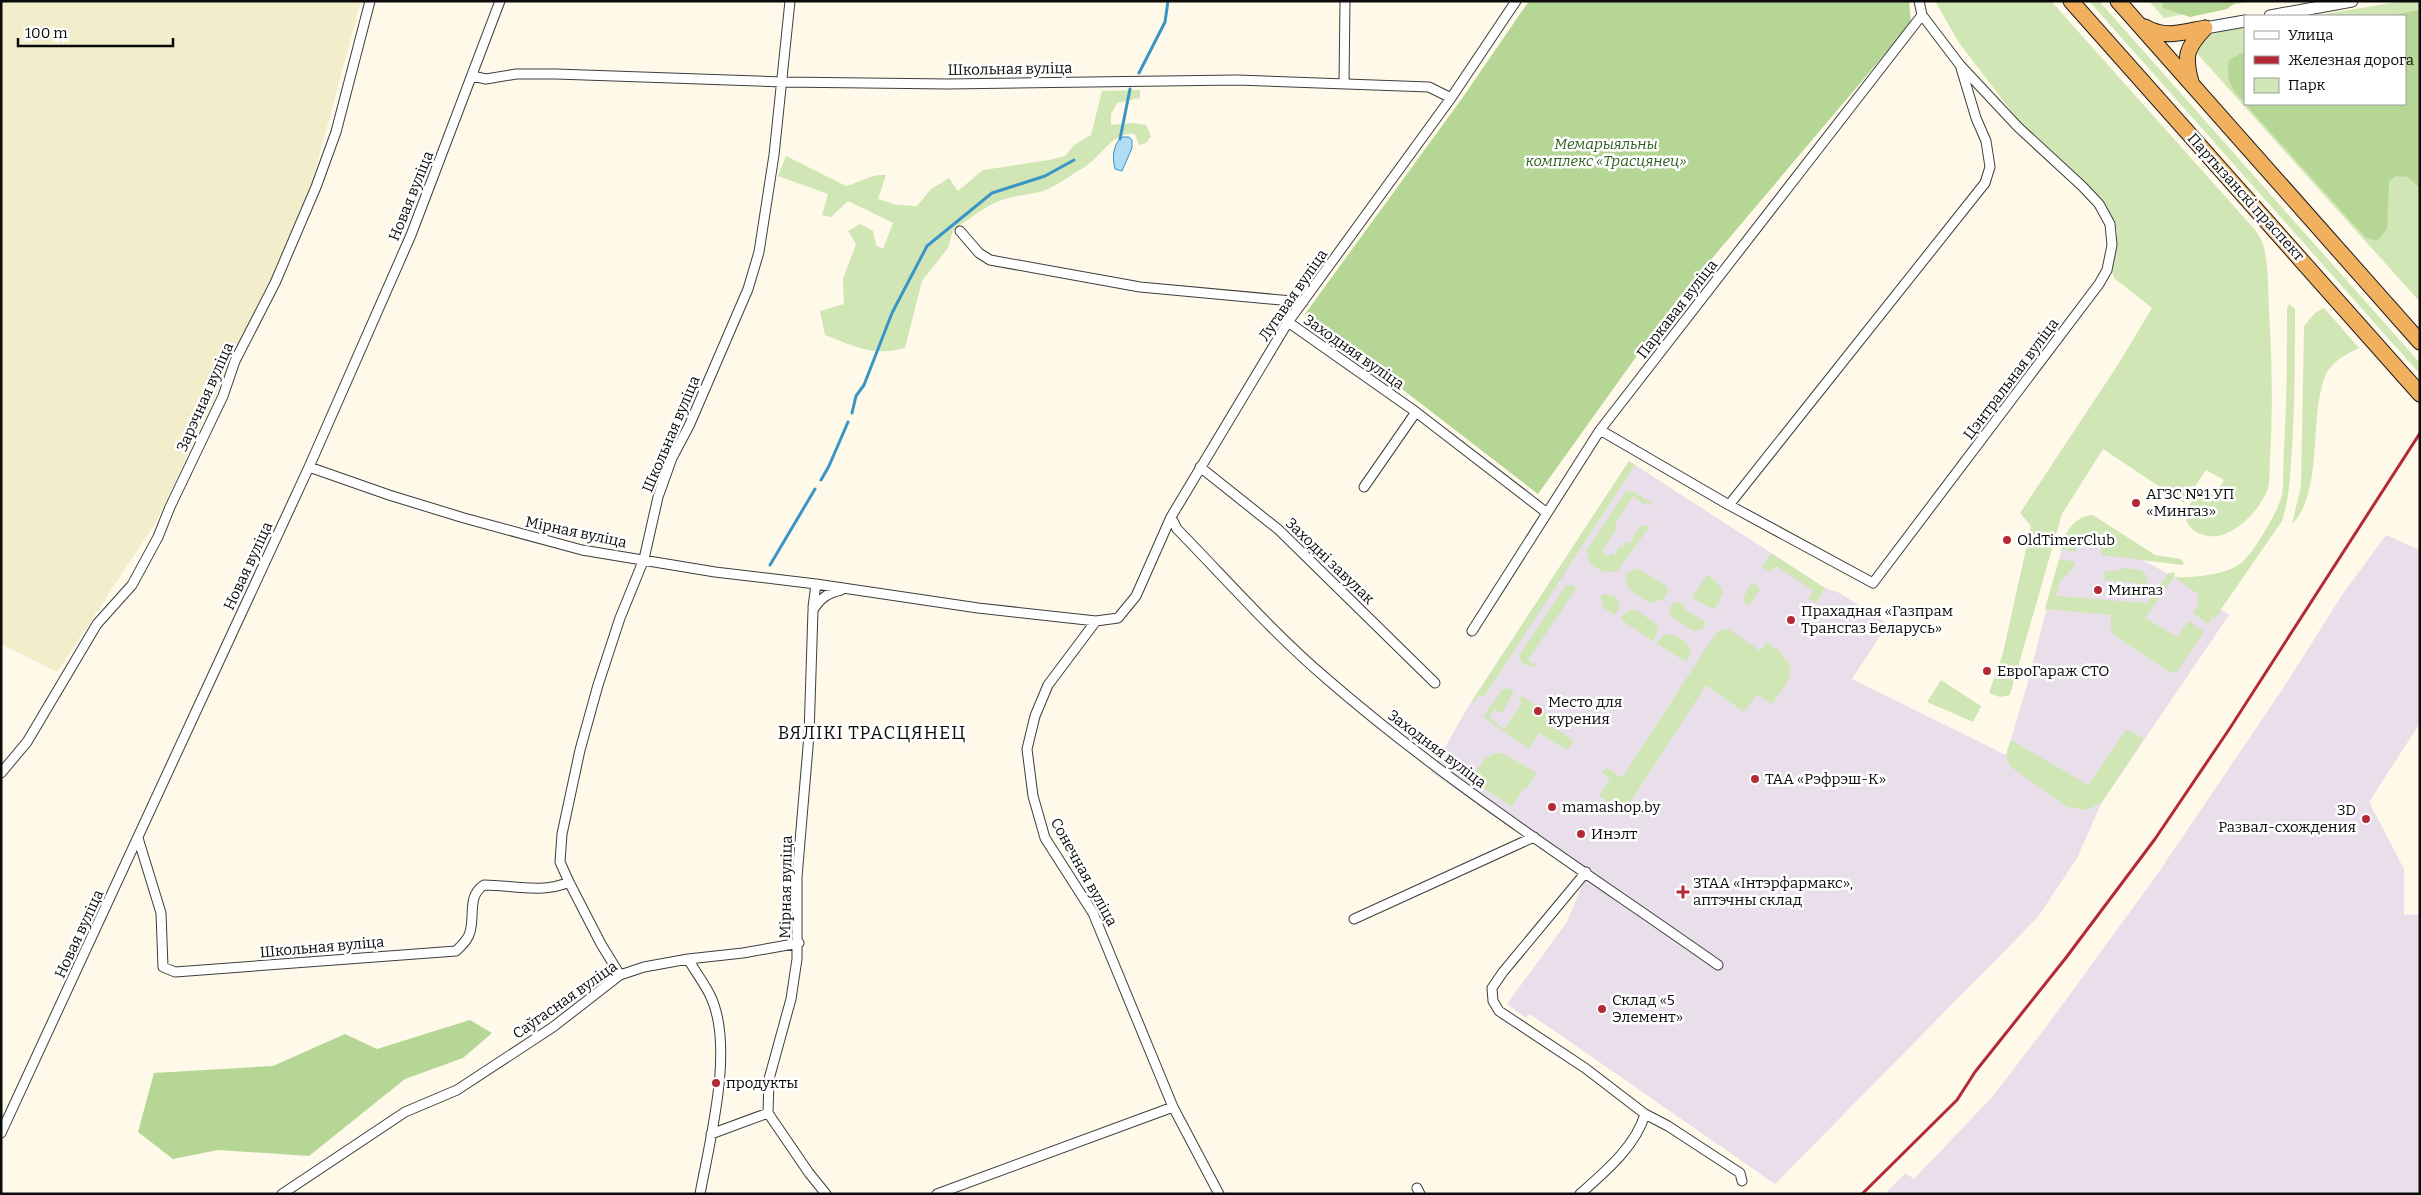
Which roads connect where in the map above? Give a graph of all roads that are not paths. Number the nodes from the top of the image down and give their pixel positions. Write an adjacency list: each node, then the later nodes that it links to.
1 (370, 1): 41 (street, Зарэчная вуліца)
2 (500, 1): 16 (street, Новая вуліца)
3 (790, 1): 17 (street, Школьная вуліца)
4 (1345, 1): 18 (street)
5 (1516, 1): 20 (street, Лугавая вуліца)
6 (1919, 1): 10 (street)
7 (2072, 1): 25 (highway, Партызанскі праспект)
8 (2118, 1): 13 (highway)
9 (2352, 1): 11 (street)
10 (1922, 15): 15 (street, Цэнтральная вуліца); 27 (street, Паркавая вуліца)
11 (2275, 15)
12 (2244, 21): 14 (street)
13 (2138, 22): 14 (highway); 19 (highway)
14 (2205, 28): 19 (highway)
15 (1960, 66): 31 (street, Цэнтральная вуліца); 31 (street, Цэнтральная вуліца)
16 (472, 76): 17 (street); 28 (street, Новая вуліца)
17 (783, 82): 18 (street, Школьная вуліца); 34 (street, Школьная вуліца)
18 (1344, 83): 20 (street)
19 (2191, 84): 24 (highway)
20 (1451, 98): 22 (street, Лугавая вуліца)
21 (960, 230): 22 (street)
22 (1303, 302): 23 (street, Лугавая вуліца)
23 (1288, 322): 26 (street, Заходняя вуліца); 29 (street, Лугавая вуліца)
24 (2420, 342)
25 (2420, 394)
26 (1416, 412): 30 (street); 32 (street, Заходняя вуліца)
27 (1600, 430): 31 (street, Цэнтральная вуліца); 32 (street, Паркавая вуліца)
28 (309, 467): 34 (street, Мірная вуліца); 43 (street, Новая вуліца)
29 (1200, 467): 33 (street, Лугавая вуліца); 40 (street, Заходні завулак)
30 (1364, 487)
31 (1729, 505)
32 (1547, 513): 39 (street, Паркавая вуліца)
33 (1171, 516): 38 (street, Мірная вуліца); 42 (street, Заходняя вуліца)
34 (644, 559): 35 (street, Мірная вуліца); 45 (street, Школьная вуліца)
35 (816, 584): 36 (street, Мірная вуліца); 37 (street)
36 (846, 589): 37 (street, Мірная вуліца); 38 (street, Мірная вуліца)
37 (813, 610): 47 (street, Мірная вуліца)
38 (1096, 621): 51 (street, Сонечная вуліца)
39 (1472, 631)
40 (1435, 683)
41 (1, 773)
42 (1534, 837): 44 (street, Заходняя вуліца); 46 (street)
43 (138, 838): 45 (street, Школьная вуліца); 54 (street, Новая вуліца)
44 (1586, 872): 49 (street, Заходняя вуліца); 53 (street)
45 (568, 882): 50 (street, Школьная вуліца)
46 (1354, 919)
47 (799, 943): 48 (street, Саўгасная вуліца); 52 (street, Мірная вуліца)
48 (688, 959): 50 (street, Саўгасная вуліца); 55 (street)
49 (1718, 965)
50 (620, 975): 57 (street, Саўгасная вуліца)
51 (1173, 1107): 60 (street); 61 (street, Сонечная вуліца)
52 (768, 1113): 55 (street); 59 (street)
53 (1645, 1114): 56 (street); 62 (street)
54 (1, 1133)
55 (711, 1134): 58 (street)
56 (1742, 1181)
57 (282, 1194)
58 (700, 1194)
59 (826, 1194)
60 (936, 1194)
61 (1219, 1194)
62 (1580, 1194)

